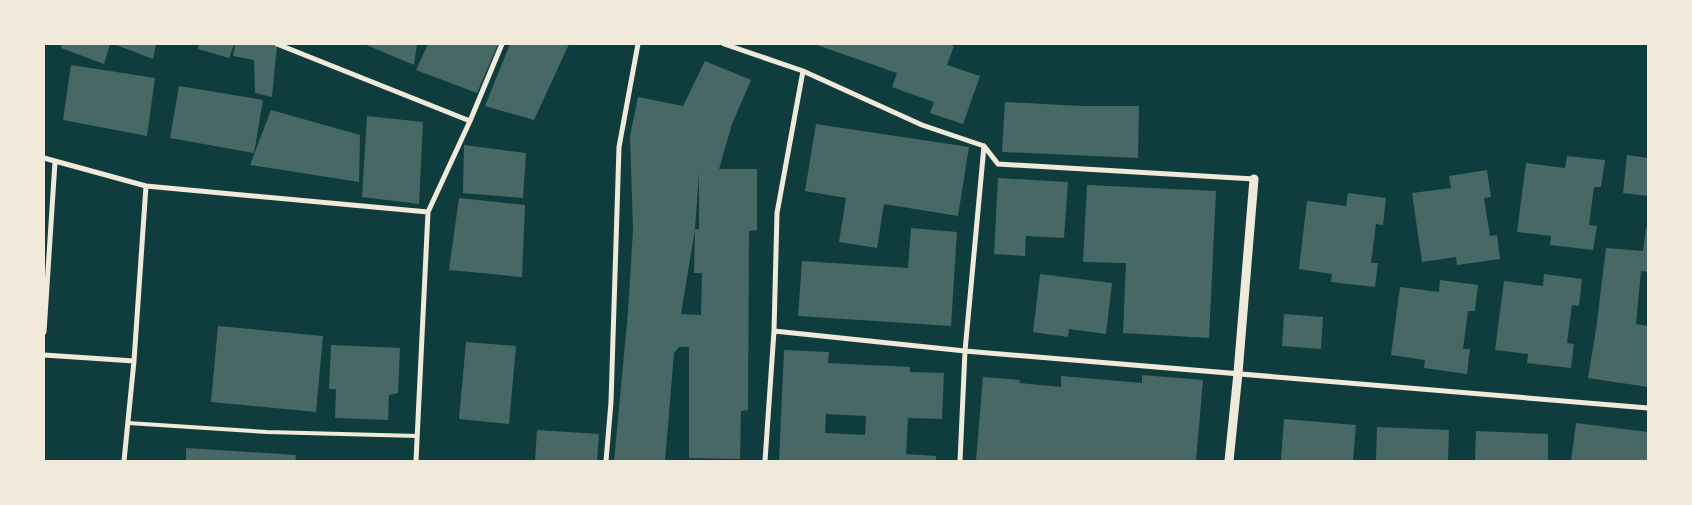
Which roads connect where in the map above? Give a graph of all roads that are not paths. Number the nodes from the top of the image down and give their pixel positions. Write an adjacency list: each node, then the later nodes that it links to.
1 (277, 44): 6 (street)
2 (502, 44): 6 (street)
3 (638, 44): 24 (street)
4 (724, 44): 5 (street)
5 (803, 71): 7 (street); 13 (street)
6 (470, 121): 12 (street)
7 (984, 146): 10 (street); 15 (street)
8 (44, 158): 9 (street)
9 (55, 162): 11 (street); 14 (street)
10 (1254, 179): 18 (street)
11 (146, 186): 12 (street); 17 (street)
12 (428, 212): 21 (street)
13 (774, 331): 15 (street); 25 (street)
14 (44, 332)
15 (965, 351): 18 (street); 26 (street)
16 (44, 355): 17 (street)
17 (134, 362): 20 (street)
18 (1238, 373): 19 (street); 27 (street)
19 (1648, 408)
20 (128, 423): 21 (lane); 22 (street)
21 (417, 436): 23 (street)
22 (124, 461)
23 (416, 461)
24 (606, 461)
25 (765, 461)
26 (960, 461)
27 (1229, 461)

